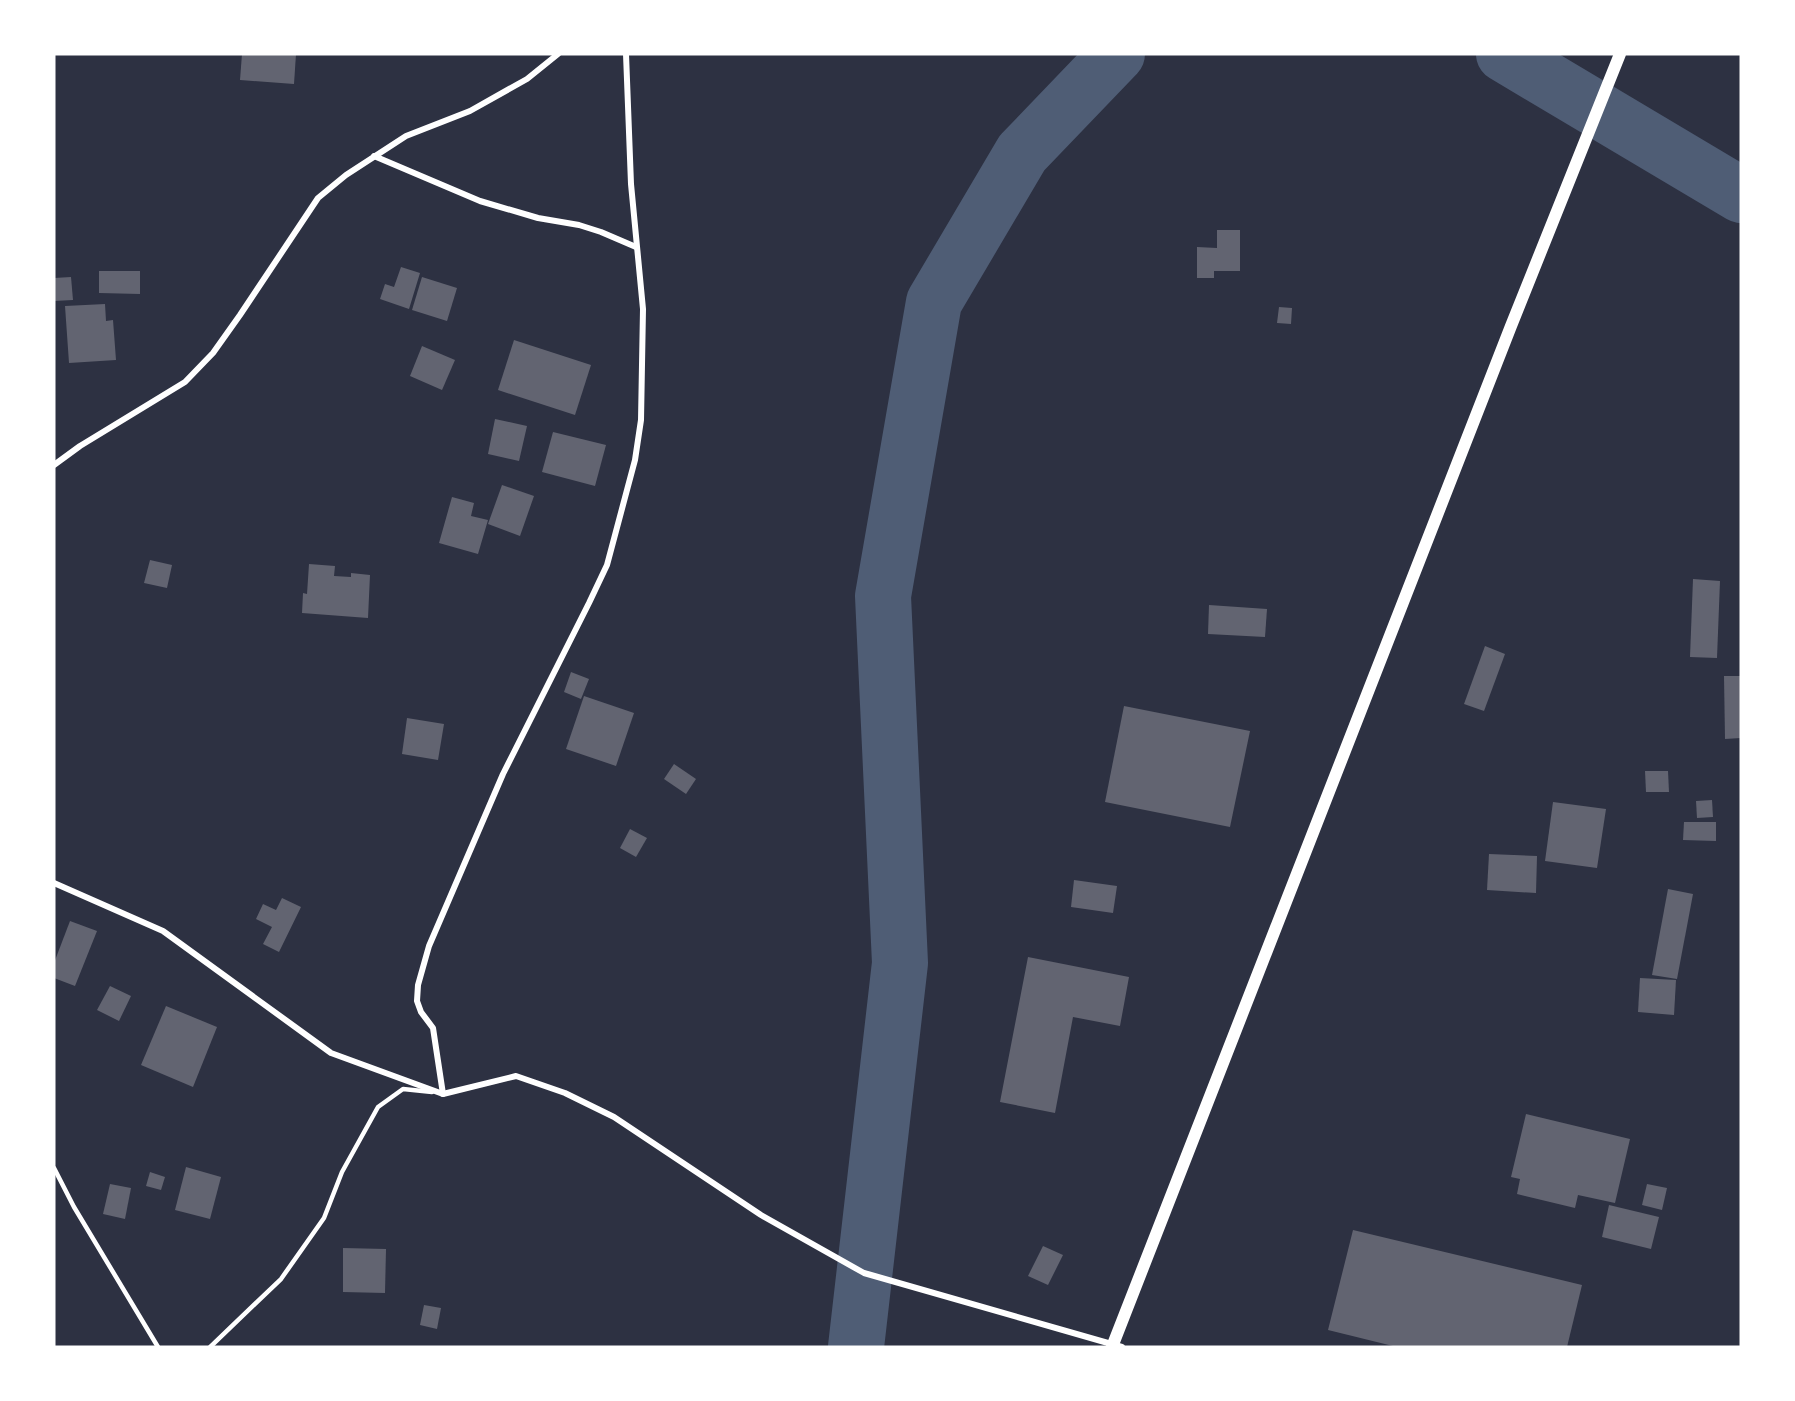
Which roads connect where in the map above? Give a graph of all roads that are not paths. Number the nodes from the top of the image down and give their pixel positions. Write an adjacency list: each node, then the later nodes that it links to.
1 (558, 54): 4 (street)
2 (626, 54): 5 (street)
3 (1620, 54): 10 (main road)
4 (374, 156): 5 (street); 6 (street)
5 (636, 247): 8 (street)
6 (54, 465)
7 (54, 883): 8 (street)
8 (443, 1094): 10 (street); 12 (lane)
9 (54, 1168): 11 (lane)
10 (1116, 1346)
11 (158, 1347)
12 (210, 1347)

